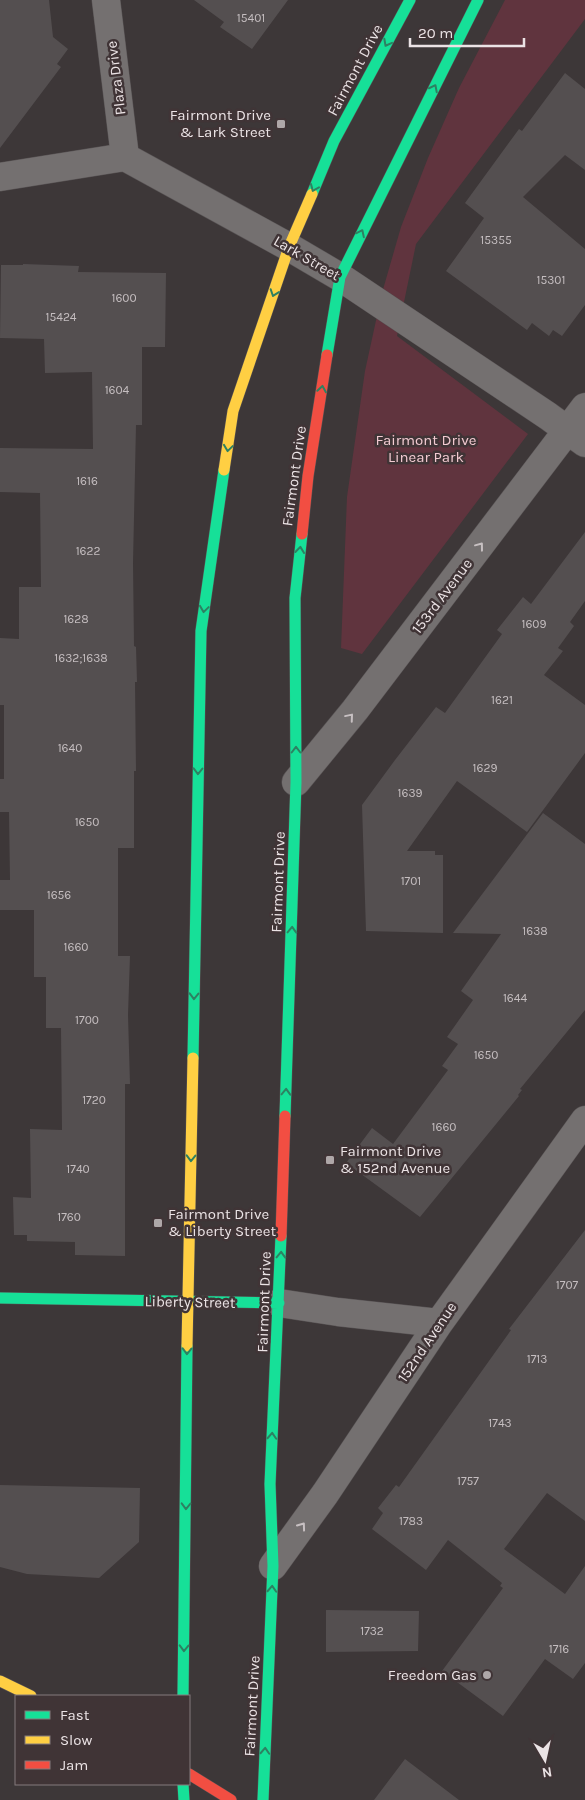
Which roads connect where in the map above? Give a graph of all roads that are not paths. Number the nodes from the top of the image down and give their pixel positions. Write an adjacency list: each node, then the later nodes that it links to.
1 (106, 0): 4 (street, Plaza Drive)
2 (410, 0): 6 (main road, Fairmont Drive, one-way to 6)
3 (478, 0): 7 (main road, Fairmont Drive, one-way to 3)
4 (125, 157): 5 (street); 6 (street, Lark Street)
5 (0, 177)
6 (289, 246): 7 (street, Lark Street); 13 (main road, Fairmont Drive, one-way to 13)
7 (340, 277): 9 (street, Lark Street); 10 (main road, Fairmont Drive, one-way to 7)
8 (585, 407): 9 (street, 153rd Avenue)
9 (577, 437): 10 (street, 153rd Avenue, one-way to 9)
10 (296, 782): 14 (main road, Fairmont Drive, one-way to 10)
11 (585, 1120): 15 (street, 152nd Avenue)
12 (0, 1298): 13 (main road, Liberty Street)
13 (188, 1302): 14 (main road, Liberty Street); 19 (main road, Fairmont Drive, one-way to 19)
14 (279, 1303): 15 (street, Liberty Street); 16 (main road, Fairmont Drive, one-way to 14)
15 (439, 1323): 16 (street, 152nd Avenue, one-way to 15)
16 (273, 1566): 24 (main road, Fairmont Drive, one-way to 16)
17 (0, 1680): 18 (main road)
18 (29, 1695)
19 (183, 1695)
20 (190, 1775): 23 (main road)
21 (183, 1785): 22 (main road)
22 (184, 1800)
23 (231, 1800)
24 (263, 1800)

